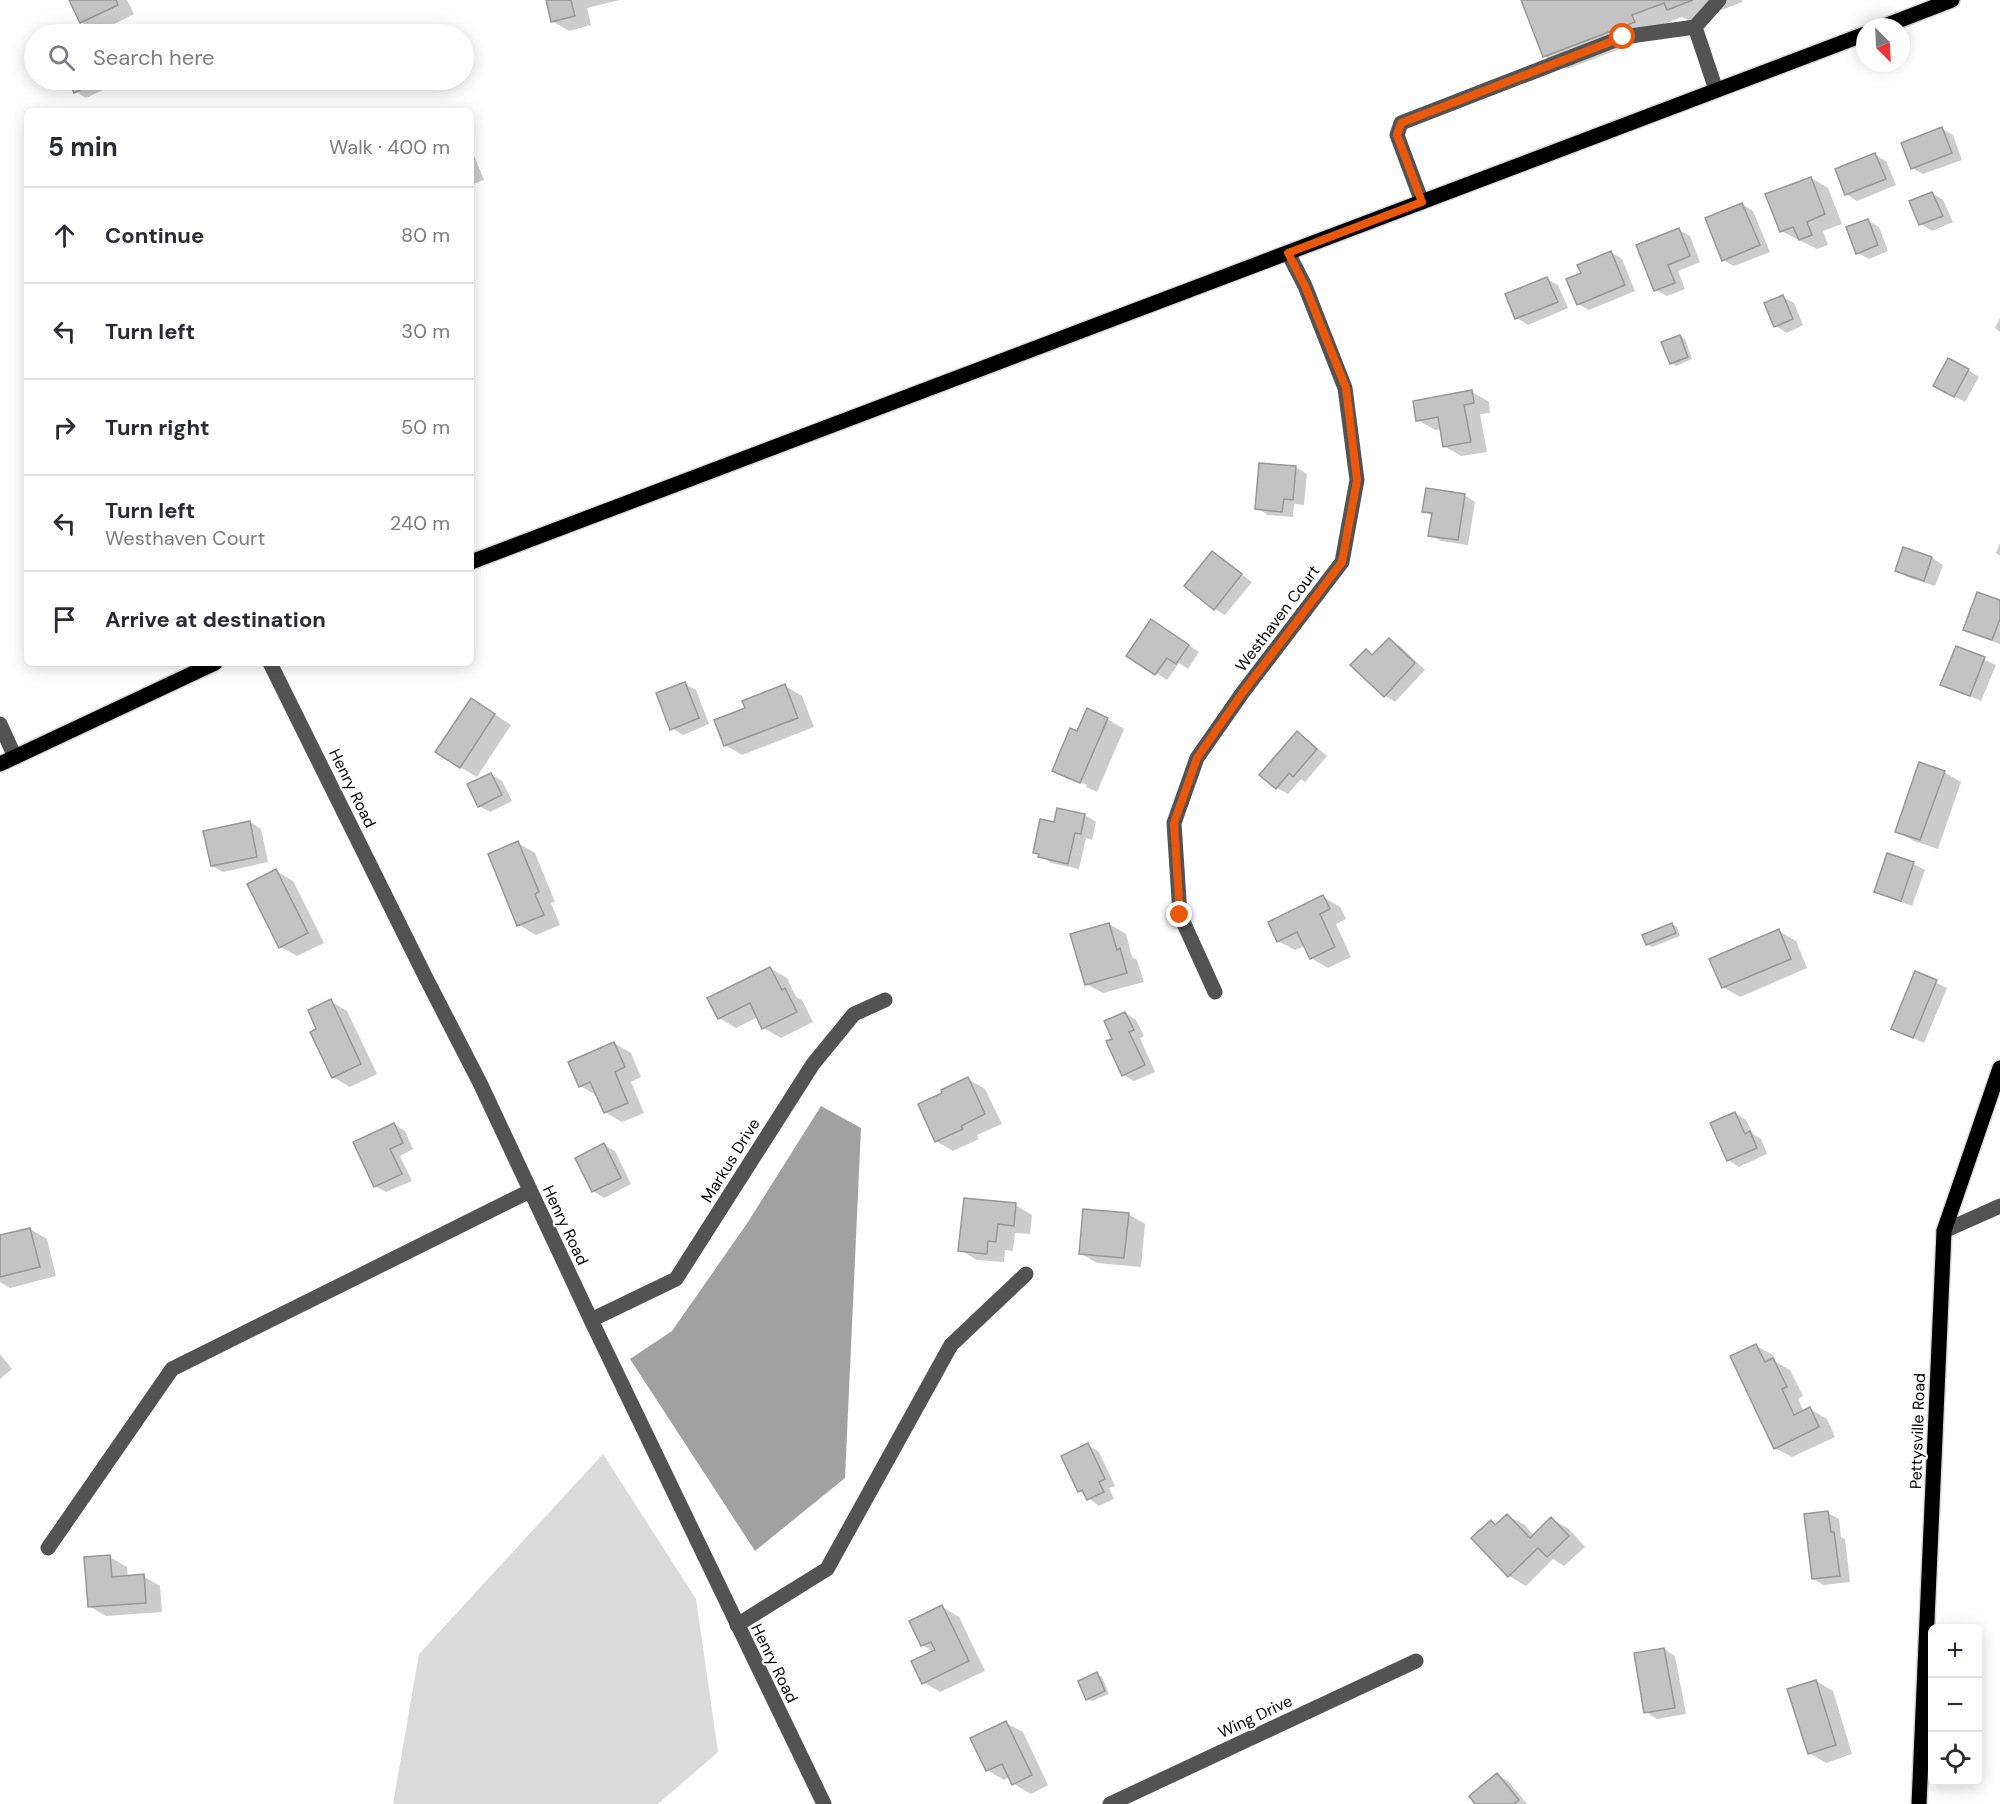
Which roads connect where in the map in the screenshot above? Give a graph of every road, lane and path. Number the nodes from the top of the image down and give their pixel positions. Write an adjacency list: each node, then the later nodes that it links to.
1 (1719, 0): 4 (street)
2 (1952, 0): 3 (main road)
3 (1905, 18)
4 (1695, 27): 6 (street); 7 (street)
5 (1856, 37): 6 (main road)
6 (1716, 90): 7 (main road)
7 (1422, 202): 8 (main road)
8 (1288, 253): 9 (main road); 15 (street, Westhaven Court)
9 (474, 561)
10 (209, 666): 13 (main road)
11 (271, 666): 18 (street, Henry Road)
12 (0, 724): 13 (street)
13 (15, 757): 14 (main road)
14 (0, 764)
15 (1215, 992)
16 (885, 1000): 22 (street, Markus Drive)
17 (2000, 1068): 20 (main road, Pettysville Road)
18 (530, 1191): 22 (street, Henry Road); 23 (street)
19 (2000, 1206): 20 (street)
20 (1944, 1232): 28 (main road, Pettysville Road)
21 (1026, 1274): 24 (street)
22 (591, 1320): 24 (street, Henry Road)
23 (48, 1548)
24 (737, 1626): 26 (street, Henry Road)
25 (1416, 1661): 27 (street, Wing Drive)
26 (824, 1804)
27 (1110, 1804)
28 (1919, 1804)

